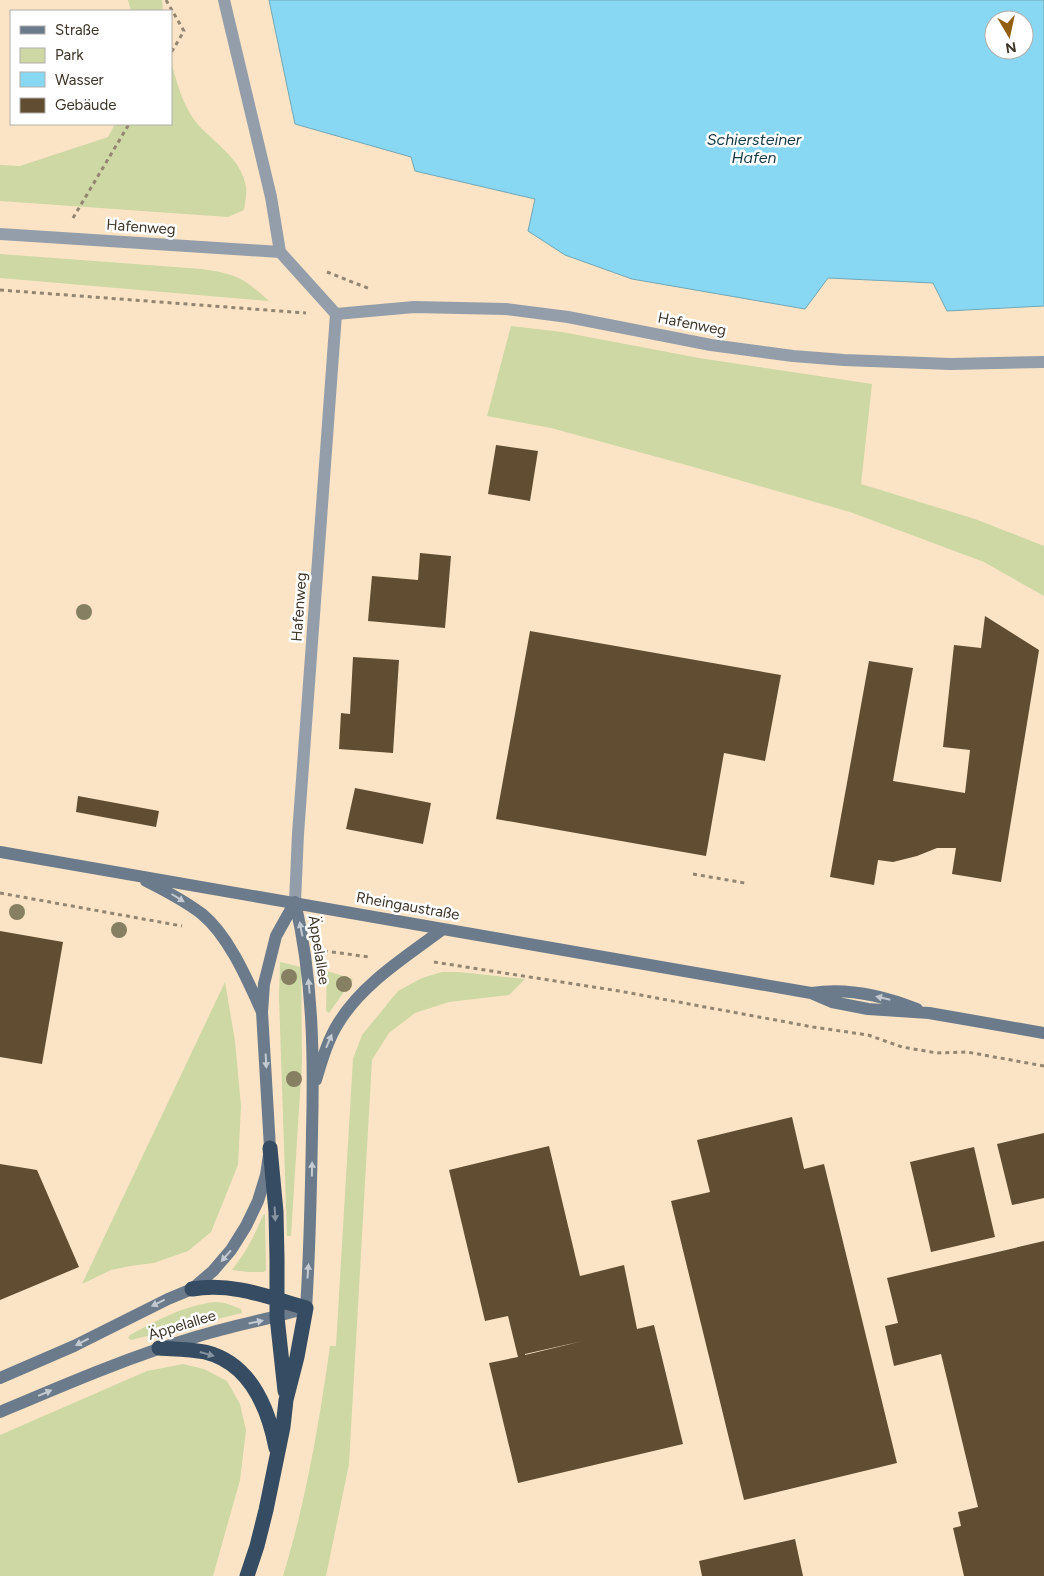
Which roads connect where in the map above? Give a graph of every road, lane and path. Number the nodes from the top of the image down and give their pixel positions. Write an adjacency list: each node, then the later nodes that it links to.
1 (224, 0): 7 (street)
2 (172, 10): 3 (path)
3 (172, 51)
4 (128, 125): 6 (path)
5 (0, 234): 6 (street, Hafenweg)
6 (62, 238): 7 (street, Hafenweg)
7 (280, 252): 11 (street)
8 (326, 271): 10 (path)
9 (0, 290): 11 (path)
10 (379, 293)
11 (336, 314): 12 (street, Hafenweg); 18 (street, Hafenweg)
12 (1044, 362)
13 (0, 852): 15 (main road, Rheingaustraße)
14 (693, 874): 16 (path)
15 (135, 875): 18 (main road, Rheingaustraße); 24 (main road, one-way to 24)
16 (745, 883)
17 (0, 894): 19 (path)
18 (295, 902): 20 (main road, Rheingaustraße); 24 (main road, Äppelallee); 27 (main road, Äppelallee, one-way to 18)
19 (184, 926)
20 (443, 929): 25 (main road, Rheingaustraße); 27 (main road, one-way to 20)
21 (332, 952): 22 (path)
22 (370, 957)
23 (444, 963): 26 (path)
24 (262, 1012): 28 (main road, Äppelallee, one-way to 28)
25 (1044, 1033)
26 (1044, 1066)
27 (313, 1087): 31 (main road, Äppelallee, one-way to 27)
28 (270, 1148): 29 (main road, Äppelallee, one-way to 29); 30 (highway, one-way to 30)
29 (192, 1289): 30 (highway); 34 (main road, Äppelallee, one-way to 34)
30 (277, 1299): 31 (highway); 32 (highway)
31 (306, 1308): 32 (main road, Äppelallee); 35 (highway)
32 (277, 1317): 33 (main road, Äppelallee, one-way to 32); 35 (highway)
33 (159, 1348): 36 (main road, Äppelallee, one-way to 33); 37 (highway, one-way to 37)
34 (0, 1378)
35 (286, 1400): 37 (highway)
36 (0, 1412)
37 (278, 1455): 38 (highway)
38 (247, 1576)

